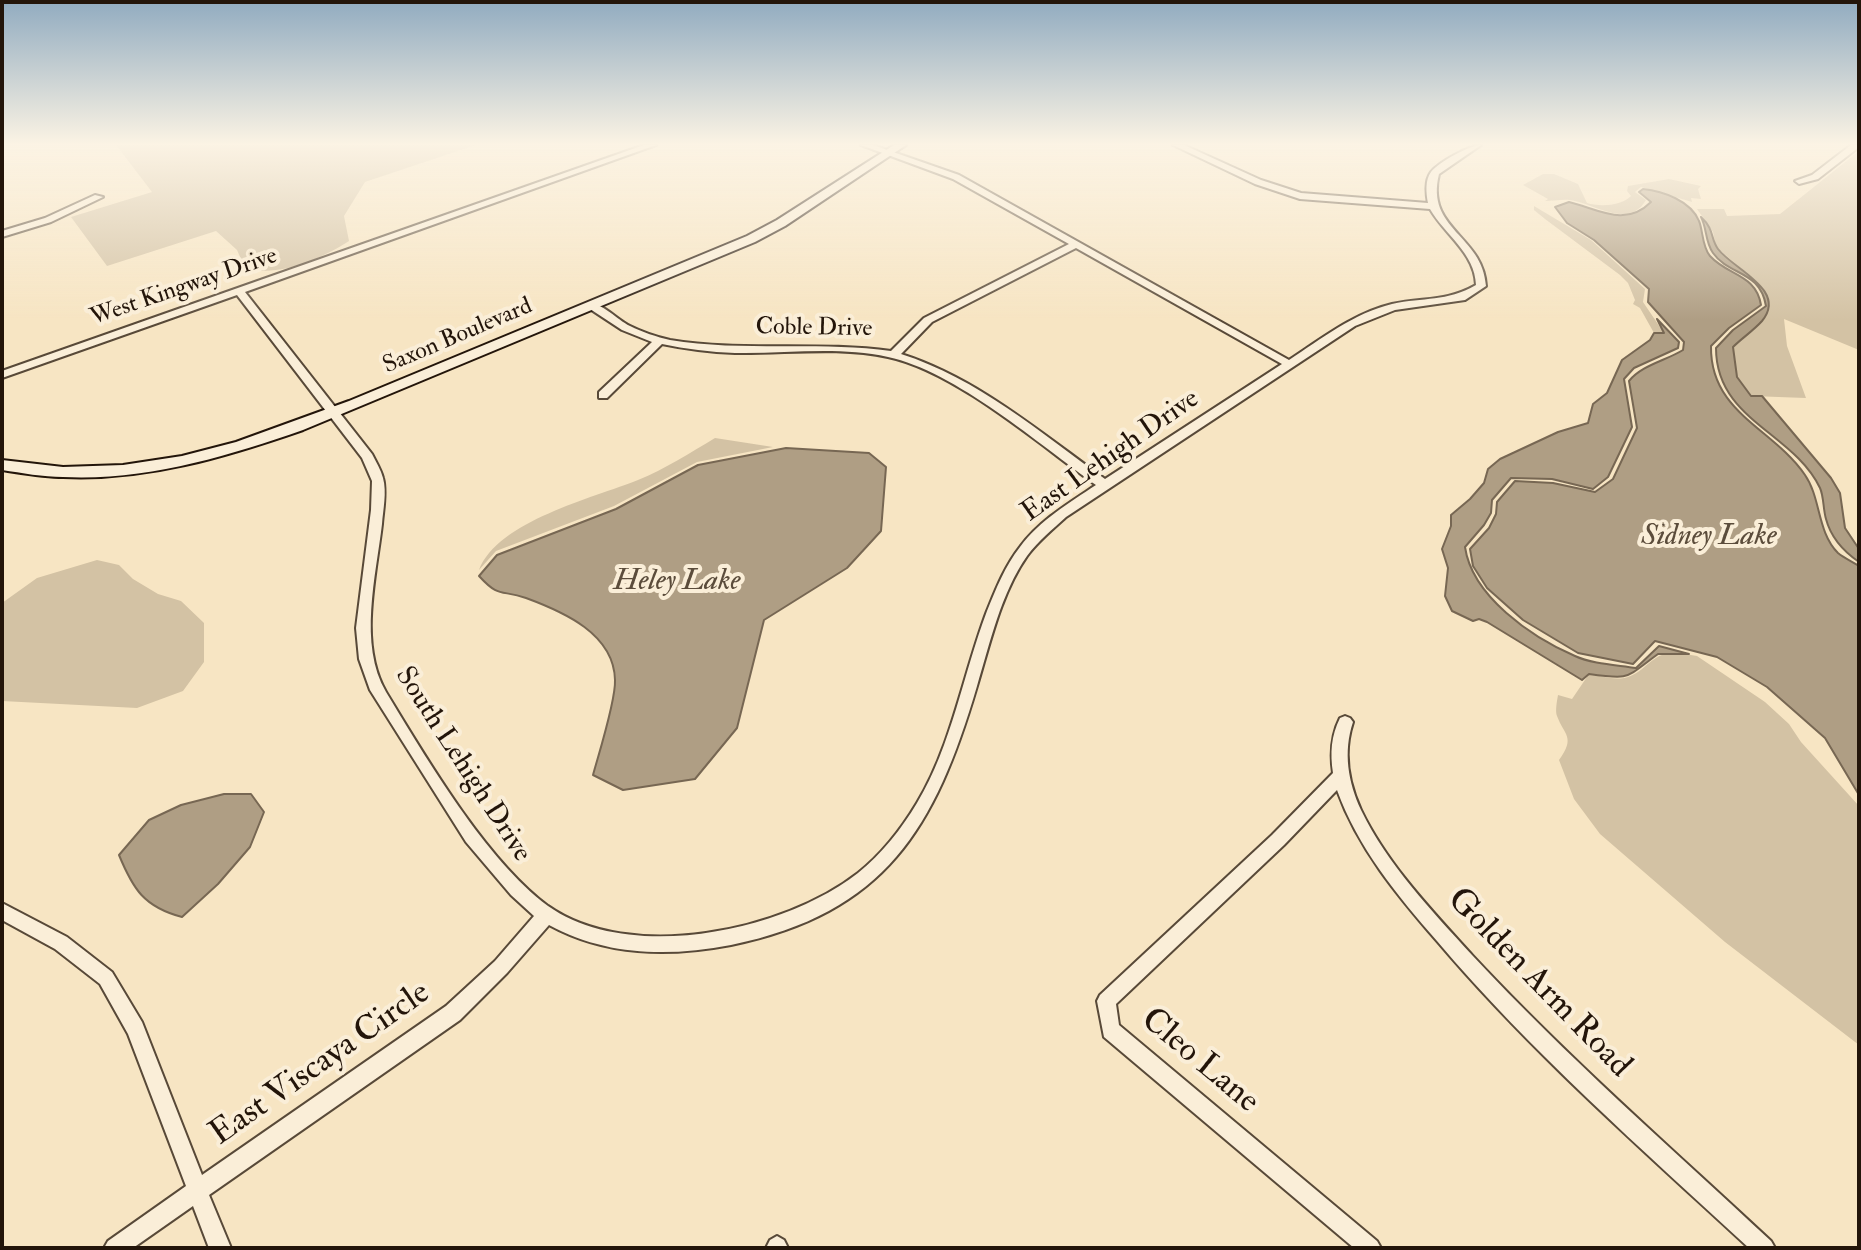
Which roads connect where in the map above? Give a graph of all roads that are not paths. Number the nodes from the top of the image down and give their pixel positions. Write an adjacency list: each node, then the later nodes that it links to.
1 (84, 203): 7 (street)
2 (485, 203): 9 (street, West Kingway Drive)
3 (811, 203): 10 (main road, Saxon Boulevard)
4 (1002, 203): 8 (street)
5 (1397, 203): 6 (street)
6 (1432, 206): 13 (street, East Lehigh Drive)
7 (2, 234)
8 (1075, 245): 12 (street); 13 (street)
9 (238, 290): 14 (street, West Kingway Drive); 16 (street, South Lehigh Drive)
10 (591, 305): 11 (street, Coble Drive); 16 (main road, Saxon Boulevard)
11 (659, 341): 12 (street, Coble Drive); 15 (street)
12 (894, 354): 18 (street, Coble Drive)
13 (1289, 364): 18 (street, East Lehigh Drive)
14 (2, 375)
15 (603, 395)
16 (335, 412): 17 (main road, Saxon Boulevard); 22 (street, South Lehigh Drive)
17 (2, 465)
18 (1103, 484): 22 (street, East Lehigh Drive)
19 (1345, 722): 20 (street, Golden Arm Road)
20 (1341, 775): 26 (street, Cleo Lane); 27 (street, Golden Arm Road)
21 (2, 911): 23 (street)
22 (546, 915): 23 (street, East Viscaya Circle)
23 (198, 1191): 24 (street, East Viscaya Circle); 25 (street)
24 (115, 1248)
25 (220, 1248)
26 (1370, 1248)
27 (1764, 1248)

